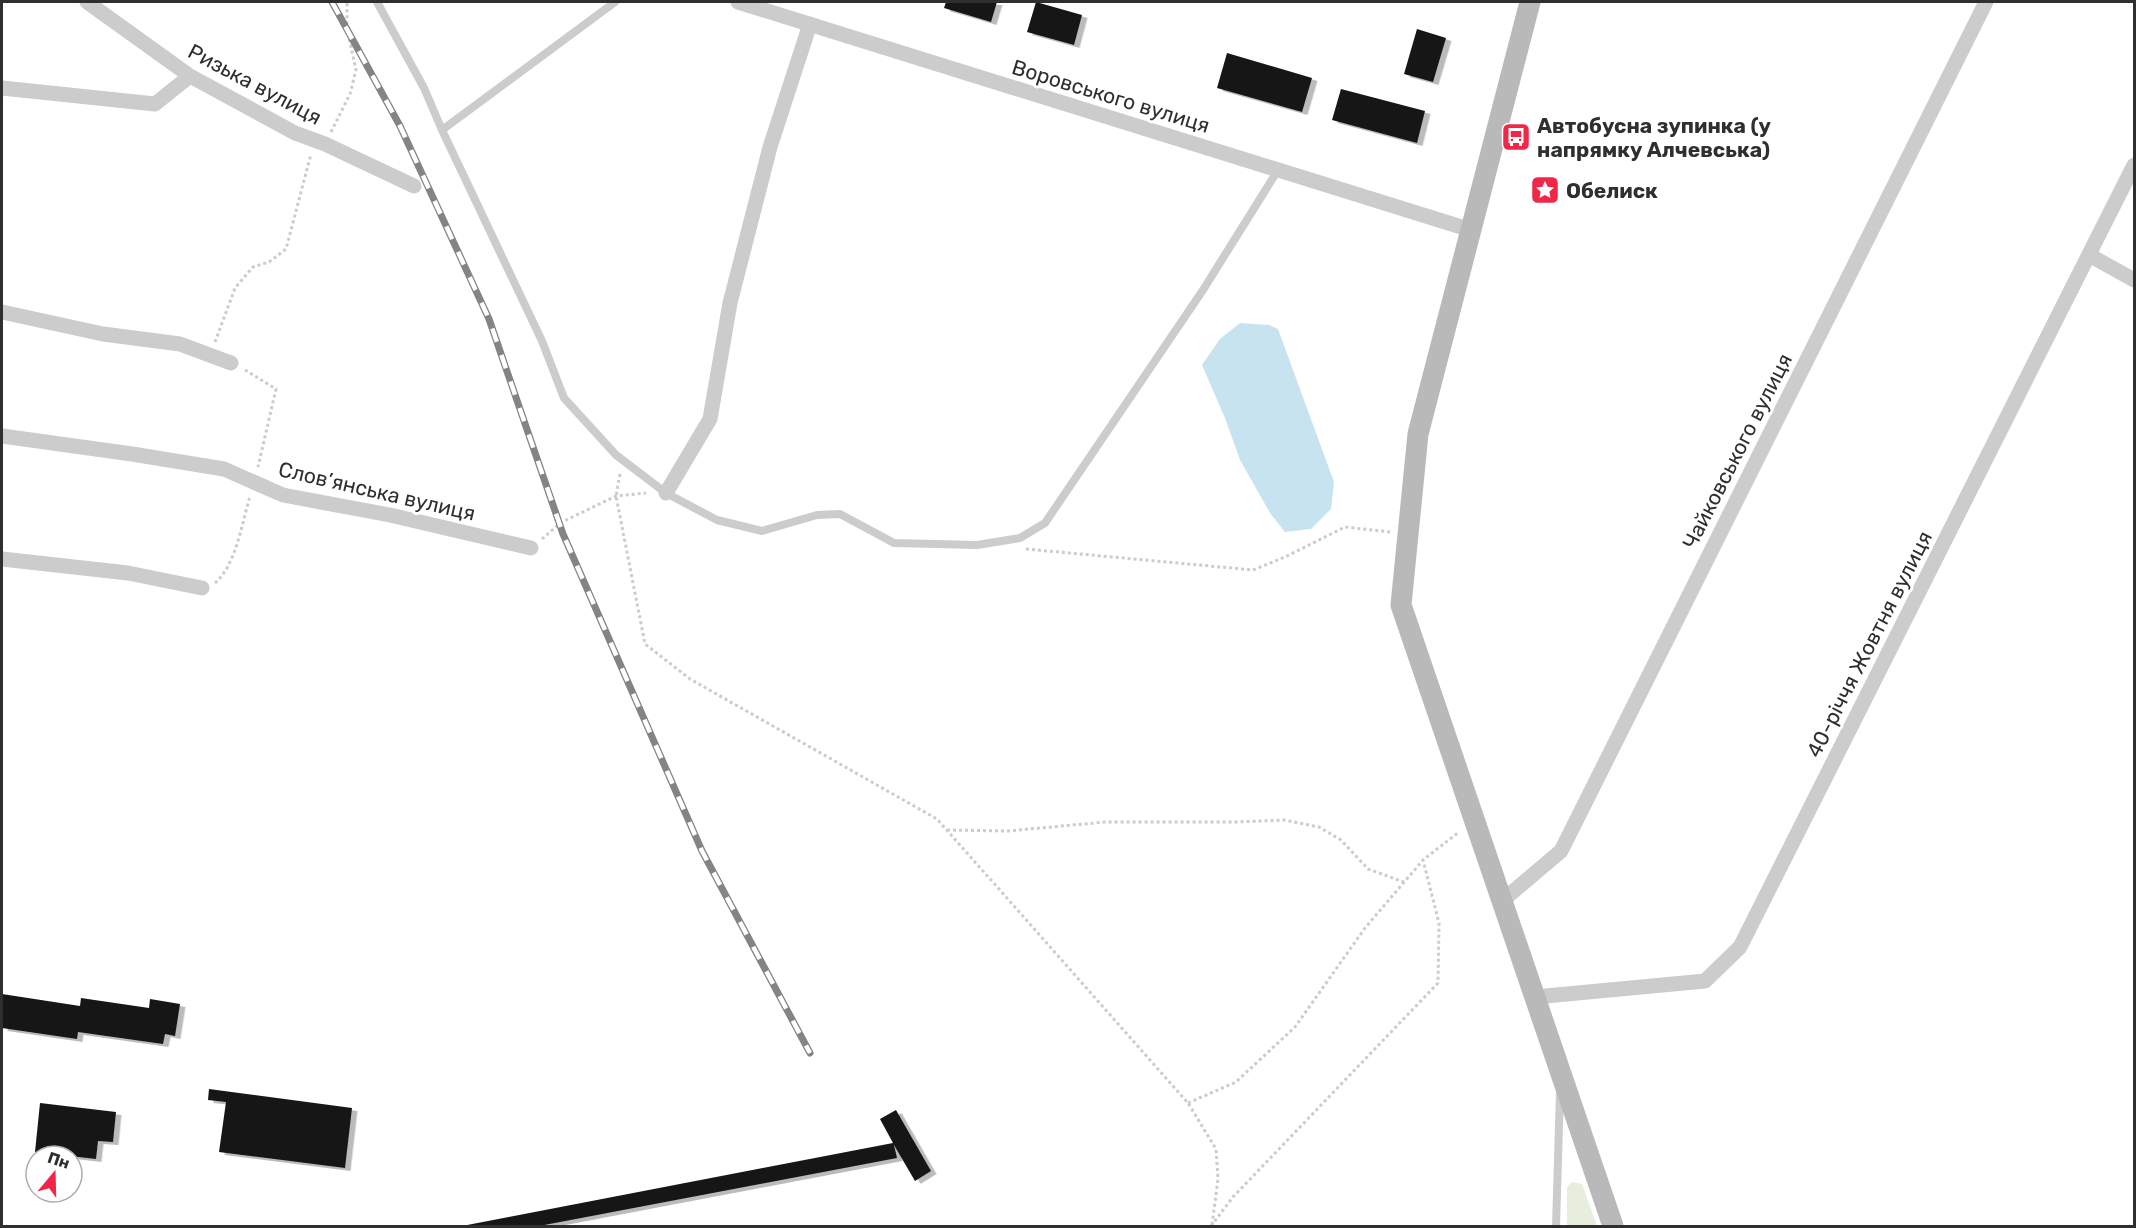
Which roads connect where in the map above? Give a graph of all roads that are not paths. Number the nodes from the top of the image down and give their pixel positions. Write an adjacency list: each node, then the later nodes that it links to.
1 (87, 2): 8 (street, Ризька вулиця)
2 (377, 2): 10 (lane)
3 (615, 2): 10 (lane)
4 (738, 2): 7 (street, Воровського вулиця)
5 (1530, 2): 14 (street)
6 (1986, 2): 24 (street, Чайковського вулиця)
7 (810, 24): 12 (street, Воровського вулиця); 20 (street)
8 (190, 76): 9 (street); 13 (street, Ризька вулиця)
9 (2, 88)
10 (442, 130): 20 (lane)
11 (2134, 165): 15 (street, 40-річчя Жовтня вулиця)
12 (1278, 170): 14 (street, Воровського вулиця); 20 (lane)
13 (414, 186)
14 (1470, 230): 24 (street)
15 (2089, 255): 16 (street); 25 (street, 40-річчя Жовтня вулиця)
16 (2134, 280)
17 (2, 312): 18 (street)
18 (231, 363)
19 (2, 436): 21 (street, Слов’янська вулиця)
20 (666, 493)
21 (531, 548)
22 (2, 559): 23 (street)
23 (202, 588)
24 (1502, 901): 25 (street)
25 (1535, 997): 26 (street)
26 (1561, 1073): 27 (lane); 28 (street)
27 (1556, 1227)
28 (1612, 1227)

